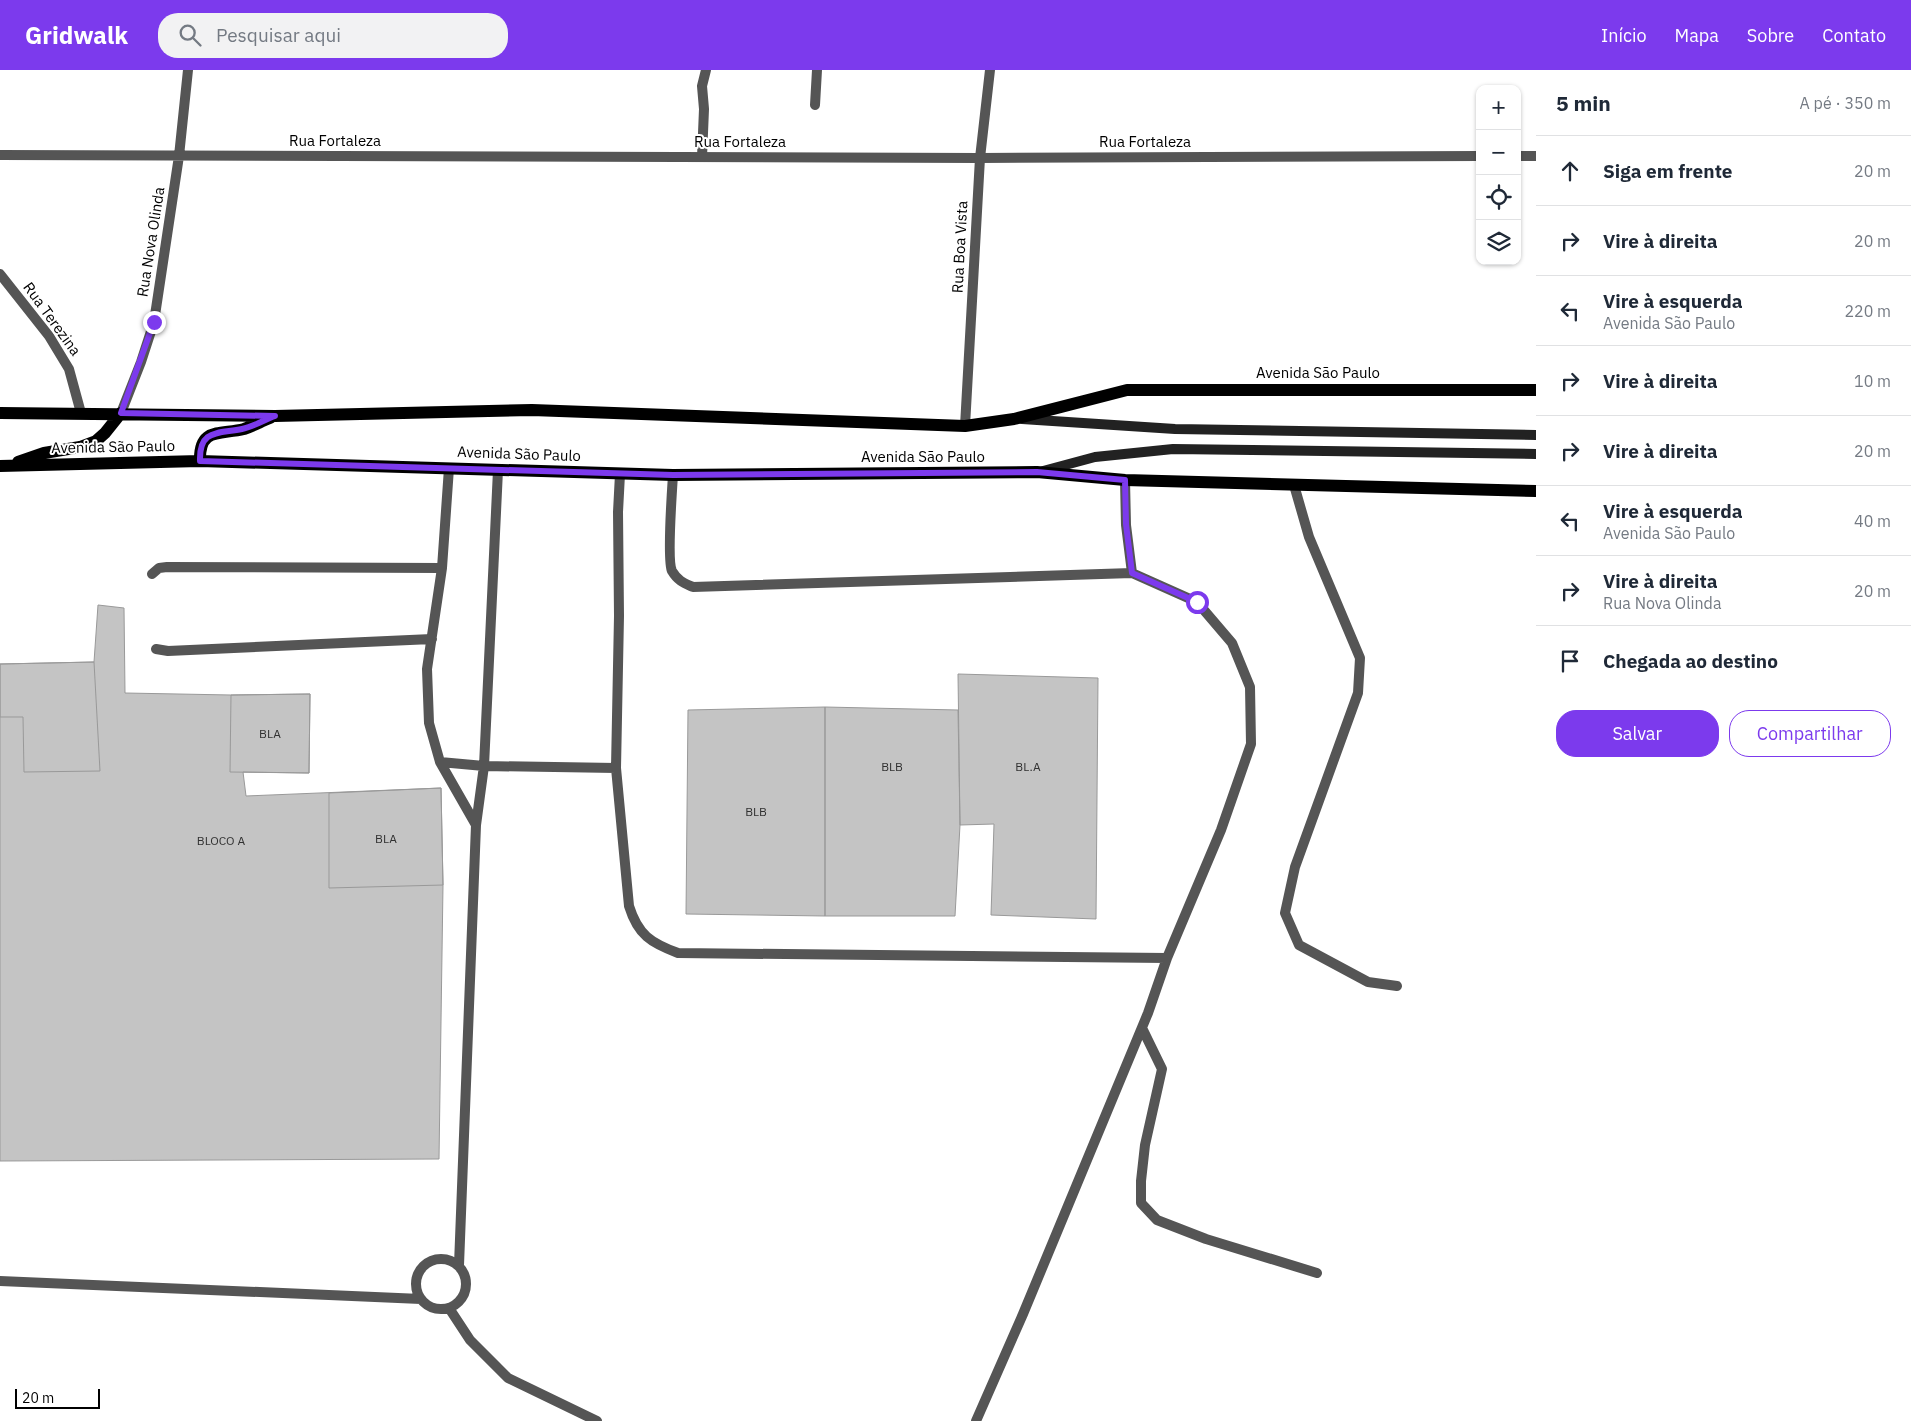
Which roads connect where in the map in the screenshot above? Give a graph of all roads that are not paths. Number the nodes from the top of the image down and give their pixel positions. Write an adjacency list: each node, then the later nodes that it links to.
1 (188, 70): 7 (street, Rua Nova Olinda)
2 (706, 70): 11 (street)
3 (817, 70): 5 (street)
4 (990, 70): 12 (street, Rua Boa Vista)
5 (815, 105)
6 (0, 155): 7 (street, Rua Fortaleza)
7 (179, 156): 11 (street, Rua Fortaleza); 17 (street, Rua Nova Olinda)
8 (1476, 156): 12 (street, Rua Fortaleza)
9 (1521, 156): 10 (street)
10 (1536, 156)
11 (702, 157): 12 (street, Rua Fortaleza)
12 (980, 158): 20 (street, Rua Boa Vista)
13 (0, 274): 16 (street, Rua Terezina)
14 (1536, 390): 19 (main road, Avenida São Paulo)
15 (0, 413): 16 (main road, Avenida São Paulo)
16 (81, 413): 17 (main road, Avenida São Paulo)
17 (121, 413): 18 (main road, Avenida São Paulo); 24 (main road)
18 (275, 416): 20 (main road, Avenida São Paulo); 23 (main road)
19 (1014, 418): 20 (main road, Avenida São Paulo); 21 (main road, Avenida São Paulo)
20 (965, 426)
21 (1536, 435)
22 (1536, 454): 27 (main road, Avenida São Paulo)
23 (200, 461): 24 (main road, Avenida São Paulo); 25 (main road, Avenida São Paulo)
24 (3, 466)
25 (449, 468): 26 (main road, Avenida São Paulo); 33 (street)
26 (498, 470): 28 (main road, Avenida São Paulo); 39 (street)
27 (1037, 472): 29 (main road, Avenida São Paulo); 30 (main road, Avenida São Paulo)
28 (620, 474): 29 (main road, Avenida São Paulo); 40 (street)
29 (673, 475): 34 (street)
30 (1125, 480): 31 (main road, Avenida São Paulo); 34 (street)
31 (1294, 485): 32 (main road, Avenida São Paulo); 43 (street)
32 (1536, 491)
33 (442, 568): 35 (street); 36 (street)
34 (1132, 573): 42 (street)
35 (152, 574)
36 (432, 639): 37 (street); 38 (street)
37 (156, 648)
38 (440, 762): 39 (street); 41 (street)
39 (484, 766): 40 (street); 41 (street)
40 (616, 768): 42 (street)
41 (476, 825): 45 (street)
42 (1167, 958): 44 (street)
43 (1397, 986)
44 (1142, 1028): 46 (street); 51 (street)
45 (458, 1266): 48 (street); 49 (street)
46 (1317, 1273)
47 (0, 1281): 48 (street)
48 (421, 1299): 49 (street)
49 (449, 1308): 50 (street)
50 (598, 1421)
51 (976, 1421)

